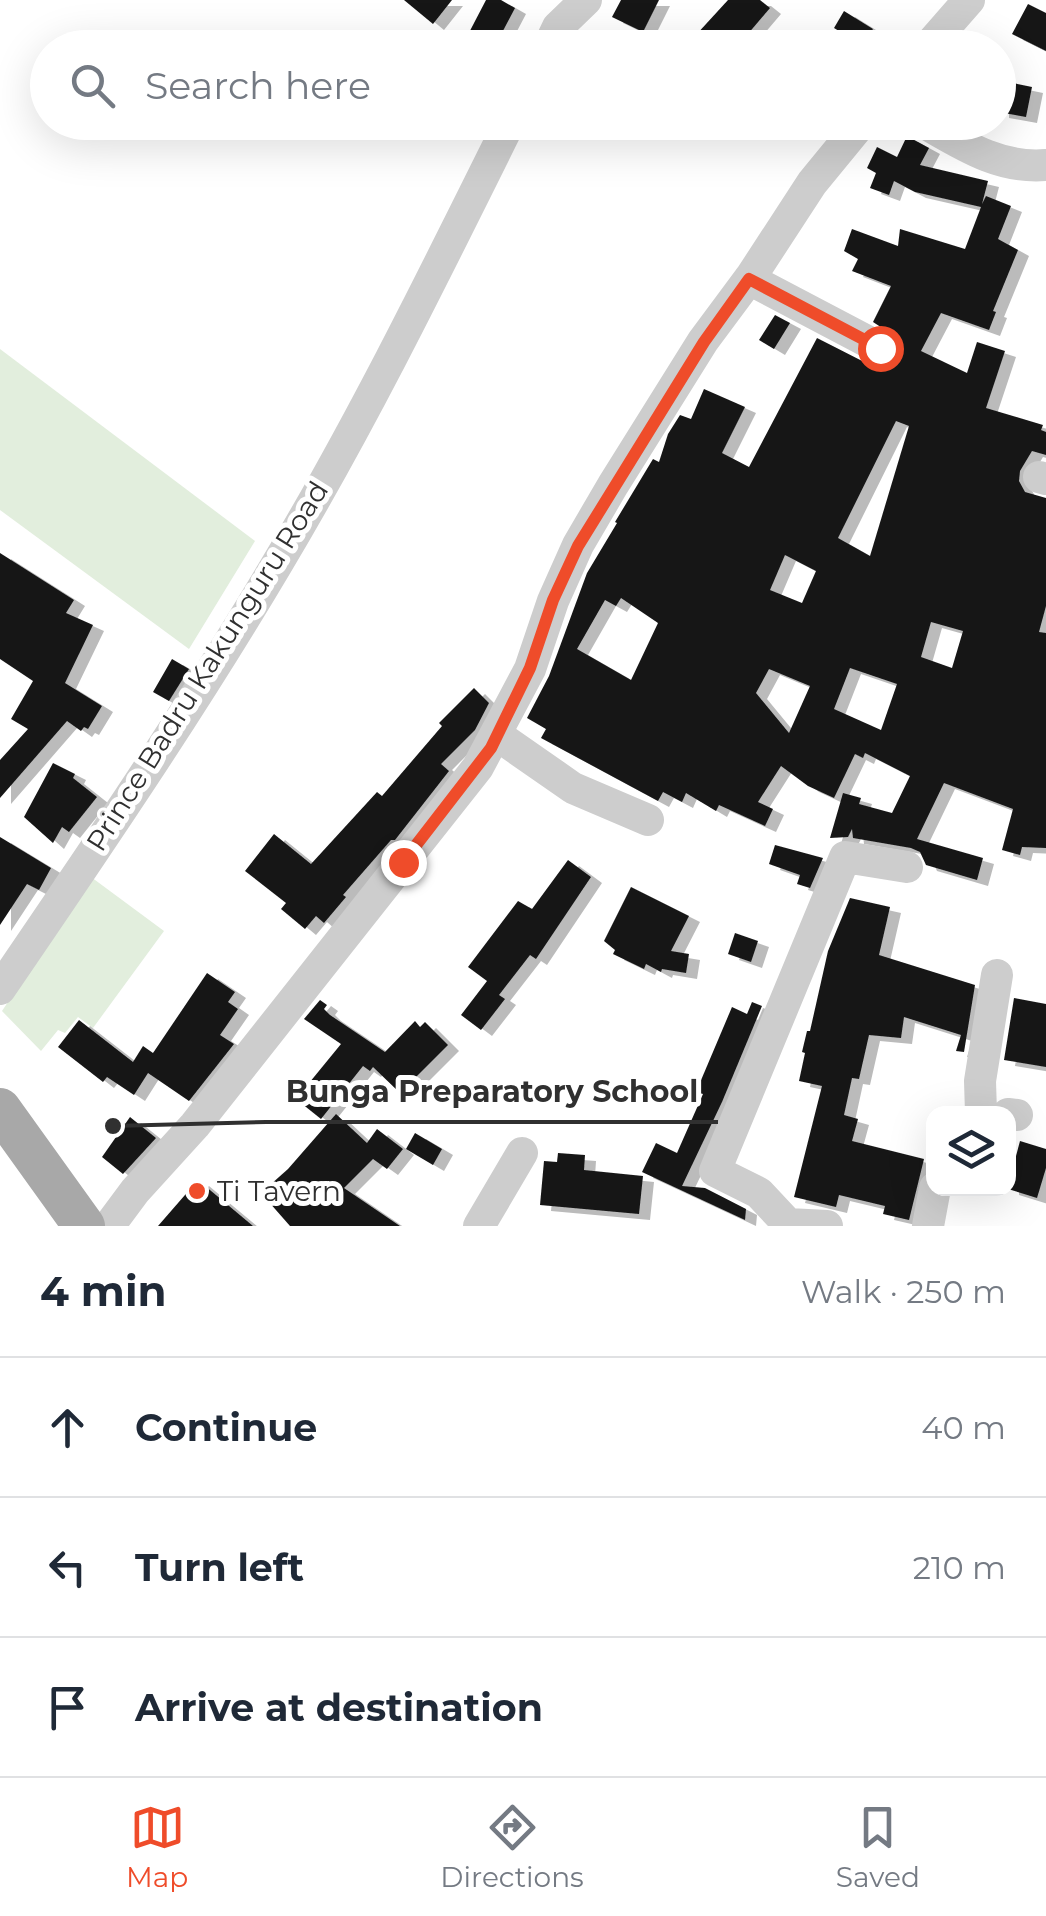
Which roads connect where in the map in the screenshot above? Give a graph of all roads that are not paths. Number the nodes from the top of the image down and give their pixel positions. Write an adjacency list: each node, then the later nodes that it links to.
1 (586, 0): 3 (street)
2 (969, 0): 4 (street)
3 (551, 25)
4 (943, 30)
5 (501, 140): 15 (street, Prince Badru Kakunguru Road)
6 (847, 140): 9 (street)
7 (954, 140): 8 (street)
8 (1046, 165)
9 (749, 279): 10 (street); 11 (street)
10 (880, 348)
11 (497, 735): 12 (street); 21 (street)
12 (648, 820)
13 (907, 867): 23 (street)
14 (997, 975): 16 (street)
15 (0, 989)
16 (981, 1106)
17 (0, 1109): 20 (main road)
18 (522, 1154): 22 (street)
19 (933, 1196): 24 (street)
20 (84, 1226)
21 (109, 1226)
22 (480, 1226)
23 (827, 1226)
24 (928, 1226)

